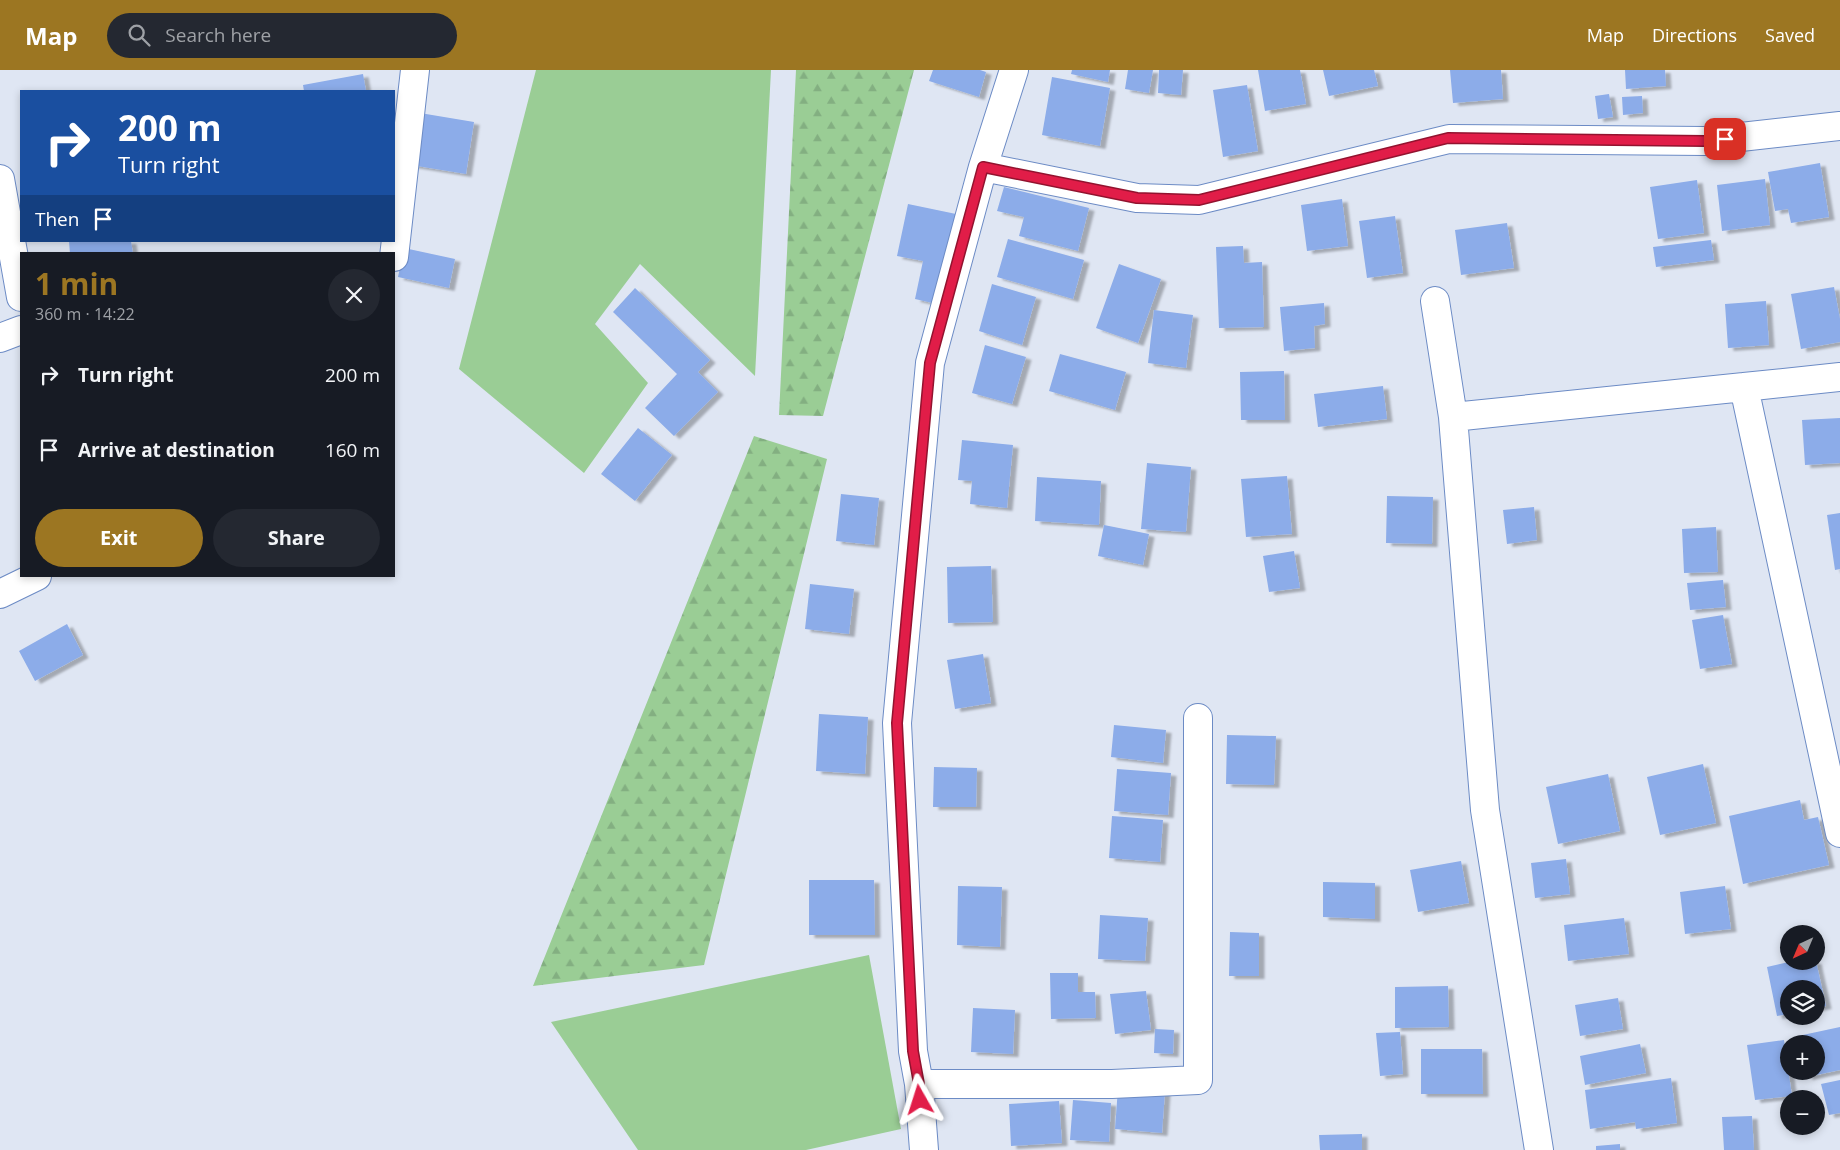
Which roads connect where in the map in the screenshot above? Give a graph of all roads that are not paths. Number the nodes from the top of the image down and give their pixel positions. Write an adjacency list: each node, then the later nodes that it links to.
1 (415, 70): 6 (street)
2 (1014, 70): 4 (street)
3 (1840, 126): 4 (street)
4 (983, 167): 18 (street)
5 (0, 179): 7 (street)
6 (395, 252)
7 (20, 291)
8 (1435, 301): 13 (street)
9 (20, 330): 10 (street)
10 (0, 338)
11 (1840, 377): 12 (street)
12 (1744, 387): 13 (street); 17 (street)
13 (1452, 417): 20 (street)
14 (35, 577): 15 (street)
15 (0, 594)
16 (1198, 718): 18 (street)
17 (1840, 833)
18 (919, 1084): 19 (street)
19 (924, 1150)
20 (1539, 1150)

